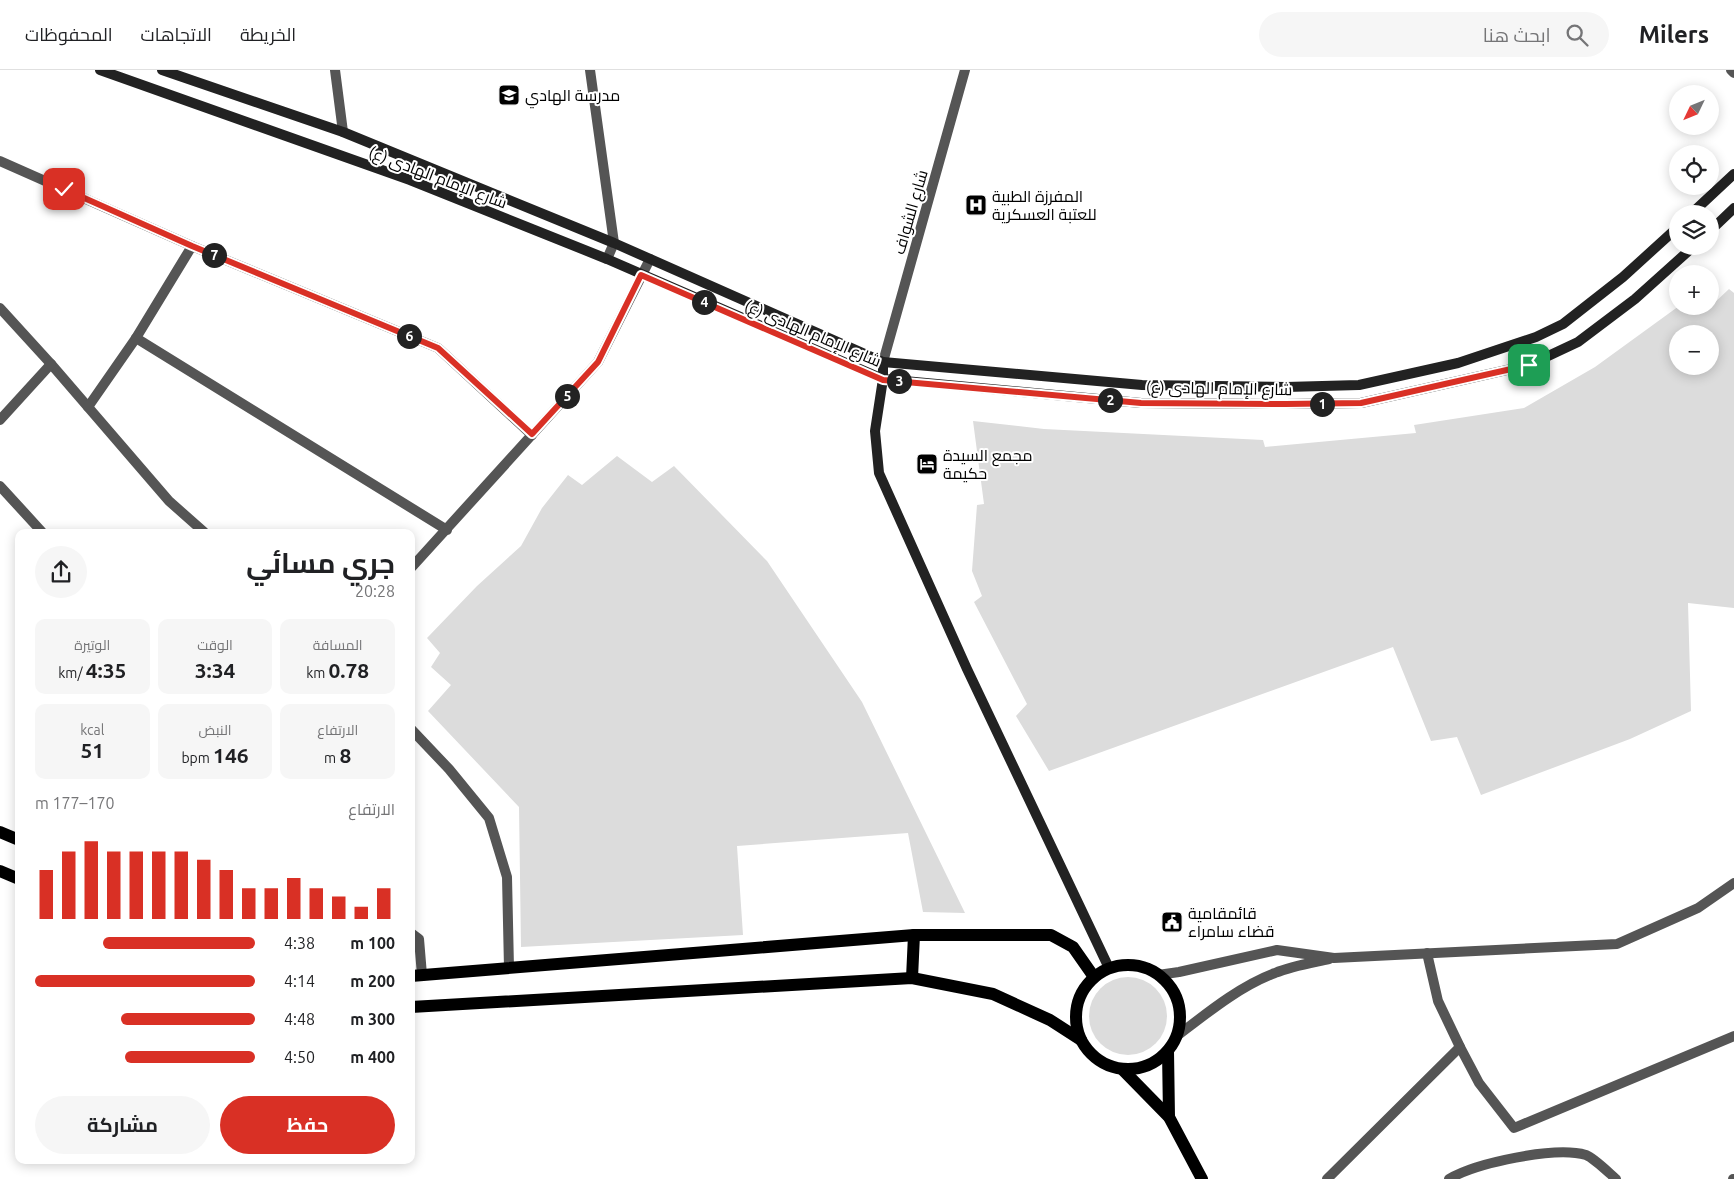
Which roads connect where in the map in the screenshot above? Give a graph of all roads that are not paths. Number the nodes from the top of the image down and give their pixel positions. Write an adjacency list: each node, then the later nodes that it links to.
1 (100, 70): 18 (main road, شارع الإمام الهادی (ع))
2 (162, 70): 8 (main road, شارع الإمام الهادی (ع))
3 (335, 70): 8 (street)
4 (590, 70): 15 (street)
5 (965, 70): 23 (street, شارع الشواف)
6 (1731, 70): 7 (street)
7 (1734, 73)
8 (343, 132): 15 (main road, شارع الإمام الهادی (ع))
9 (0, 161): 16 (street)
10 (1734, 174): 11 (main road)
11 (1701, 205)
12 (1734, 208): 13 (main road)
13 (1719, 222)
14 (1669, 234): 23 (main road, شارع الإمام الهادی (ع))
15 (614, 243): 18 (street); 19 (main road, شارع الإمام الهادی (ع))
16 (192, 246): 22 (street); 28 (street)
17 (1685, 255): 25 (main road, شارع الإمام الهادی (ع))
18 (607, 259): 20 (main road, شارع الإمام الهادی (ع))
19 (650, 259): 20 (street); 23 (main road, شارع الإمام الهادی (ع))
20 (641, 275): 25 (main road, شارع الإمام الهادی (ع)); 28 (street)
21 (0, 308): 24 (street)
22 (136, 338): 26 (street); 32 (street)
23 (884, 362): 25 (main road)
24 (51, 364): 26 (street); 27 (street)
25 (883, 380): 45 (main road)
26 (88, 407): 31 (street)
27 (0, 420)
28 (532, 434): 32 (street)
29 (0, 486): 30 (street)
30 (39, 529)
31 (200, 529)
32 (447, 530): 33 (street)
33 (415, 564)
34 (415, 732): 44 (street)
35 (0, 832): 36 (main road)
36 (15, 838)
37 (0, 870): 38 (main road)
38 (15, 877)
39 (1734, 884): 42 (street)
40 (914, 935): 44 (main road); 48 (main road); 49 (main road)
41 (415, 936): 46 (street)
42 (1427, 953): 43 (street); 54 (street)
43 (1334, 958): 47 (street); 51 (street)
44 (509, 968): 46 (main road)
45 (1109, 968): 47 (main road); 48 (main road)
46 (417, 975)
47 (1158, 975): 51 (main road)
48 (1094, 977): 53 (main road)
49 (912, 978): 50 (main road); 53 (main road)
50 (415, 1007)
51 (1177, 1036): 55 (main road)
52 (1734, 1036): 54 (street)
53 (1081, 1040): 56 (main road)
54 (1460, 1047): 59 (street)
55 (1168, 1051): 56 (main road); 57 (main road)
56 (1122, 1069): 57 (main road)
57 (1169, 1117): 58 (main road)
58 (1202, 1179)
59 (1327, 1179)
60 (1449, 1179): 61 (street)
61 (1616, 1179)

